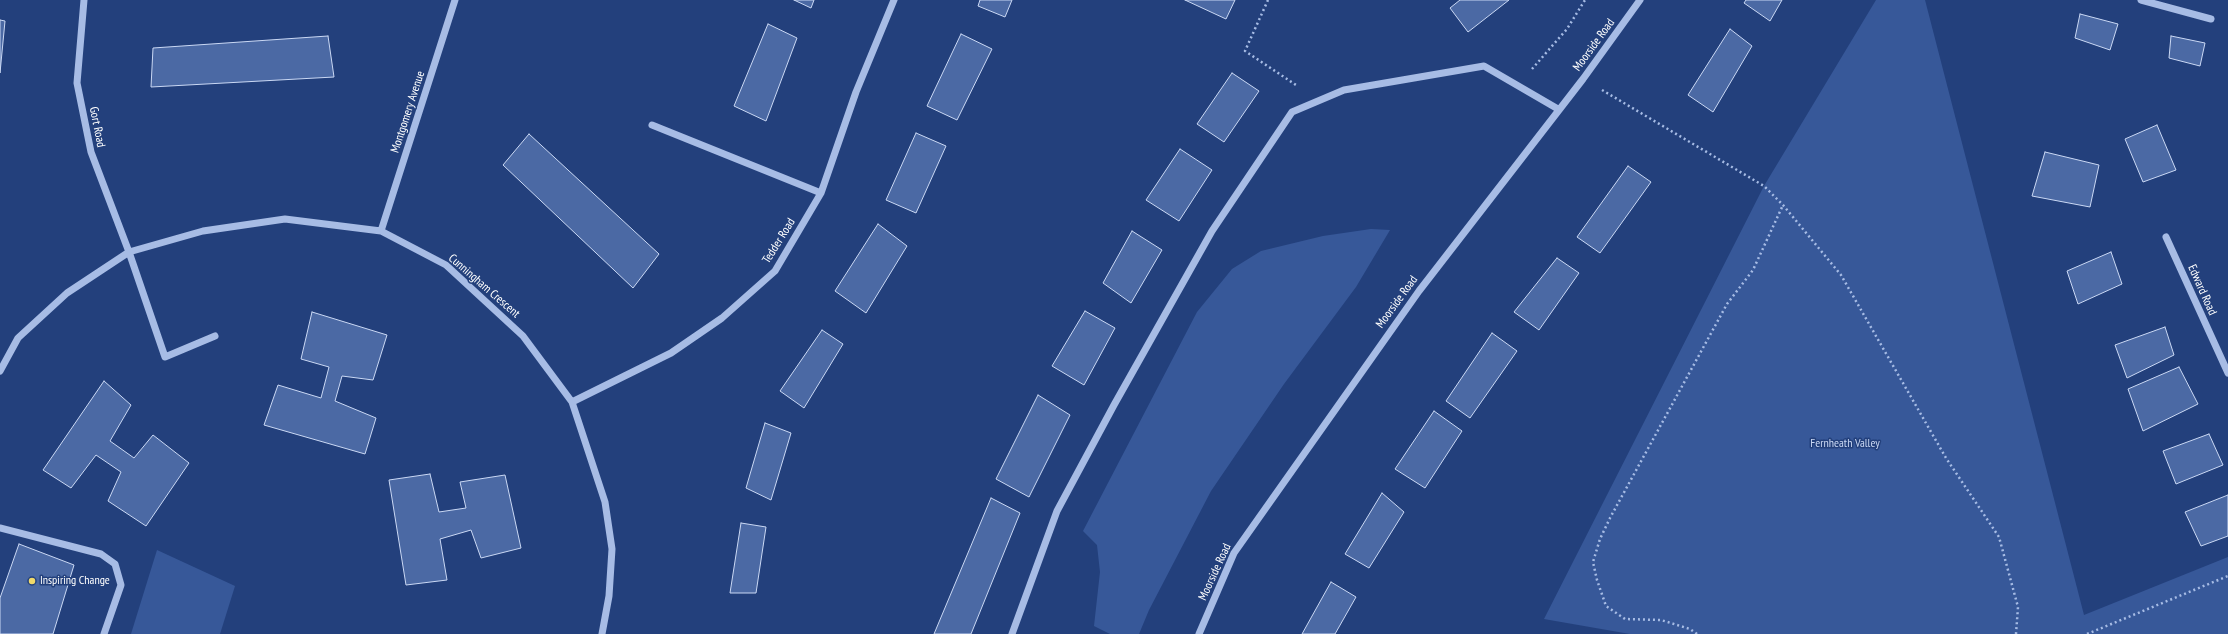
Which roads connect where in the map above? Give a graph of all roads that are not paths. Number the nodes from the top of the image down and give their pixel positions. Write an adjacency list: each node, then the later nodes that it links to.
1 (84, 0): 12 (street, Gort Road)
2 (455, 0): 10 (street, Montgomery Avenue)
3 (894, 0): 9 (street, Tedder Road)
4 (1640, 0): 7 (street, Moorside Road)
5 (2140, 0): 6 (street)
6 (2211, 19)
7 (1558, 109): 20 (street); 21 (street, Moorside Road)
8 (652, 126): 9 (street)
9 (821, 193): 16 (street, Tedder Road)
10 (381, 231): 12 (street, Cunningham Crescent); 16 (street, Cunningham Crescent)
11 (2166, 237): 15 (street, Edward Road)
12 (129, 252): 13 (street, Gort Road); 14 (street, Cunningham Crescent)
13 (215, 336)
14 (0, 371)
15 (2228, 373)
16 (572, 402): 19 (street, Cunningham Crescent)
17 (0, 528): 18 (street)
18 (104, 634)
19 (602, 634)
20 (1012, 634)
21 (1200, 634)

